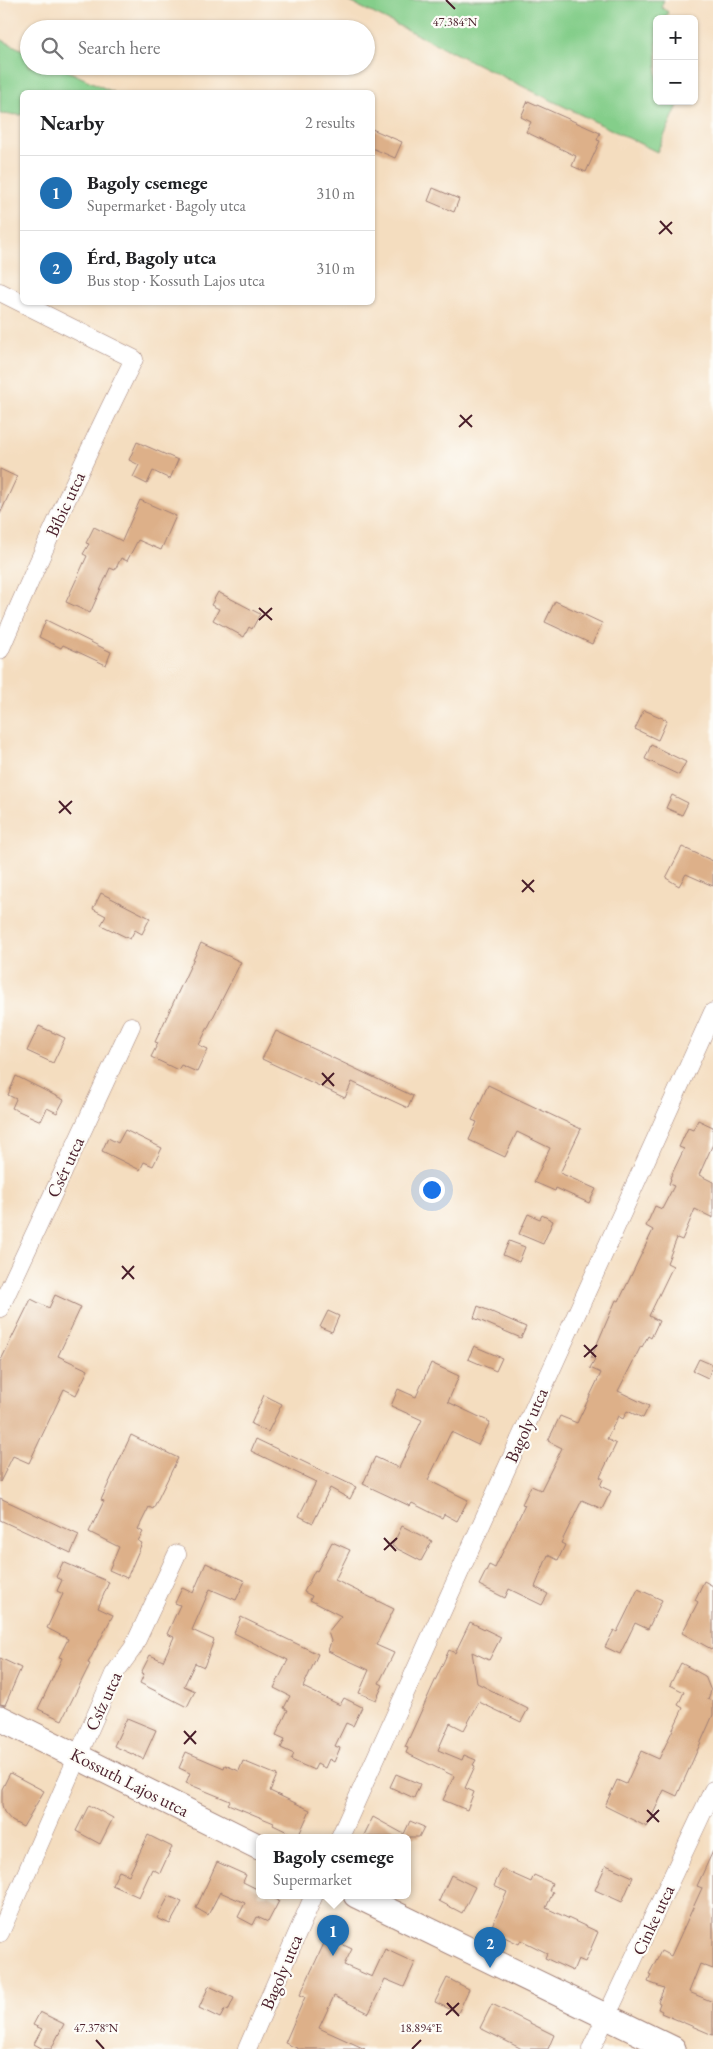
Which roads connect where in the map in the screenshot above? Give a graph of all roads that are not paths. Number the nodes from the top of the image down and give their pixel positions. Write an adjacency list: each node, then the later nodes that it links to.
1 (0, 292): 2 (street, Bíbic utca)
2 (20, 302)
3 (26, 305): 4 (street, Bíbic utca)
4 (0, 650)
5 (713, 1012): 12 (street, Bagoly utca)
6 (131, 1026): 7 (street, Csér utca)
7 (0, 1308)
8 (177, 1554): 10 (street, Csíz utca)
9 (0, 1718): 10 (street, Kossuth Lajos utca)
10 (78, 1756): 13 (street, Kossuth Lajos utca); 16 (street, Csíz utca)
11 (713, 1790): 17 (street, Cinke utca)
12 (341, 1834)
13 (256, 1845)
14 (312, 1899): 18 (street, Bagoly utca)
15 (364, 1899): 17 (street)
16 (0, 1933)
17 (606, 2016): 19 (street, Cinke utca); 20 (street)
18 (247, 2049)
19 (591, 2049)
20 (673, 2049)

